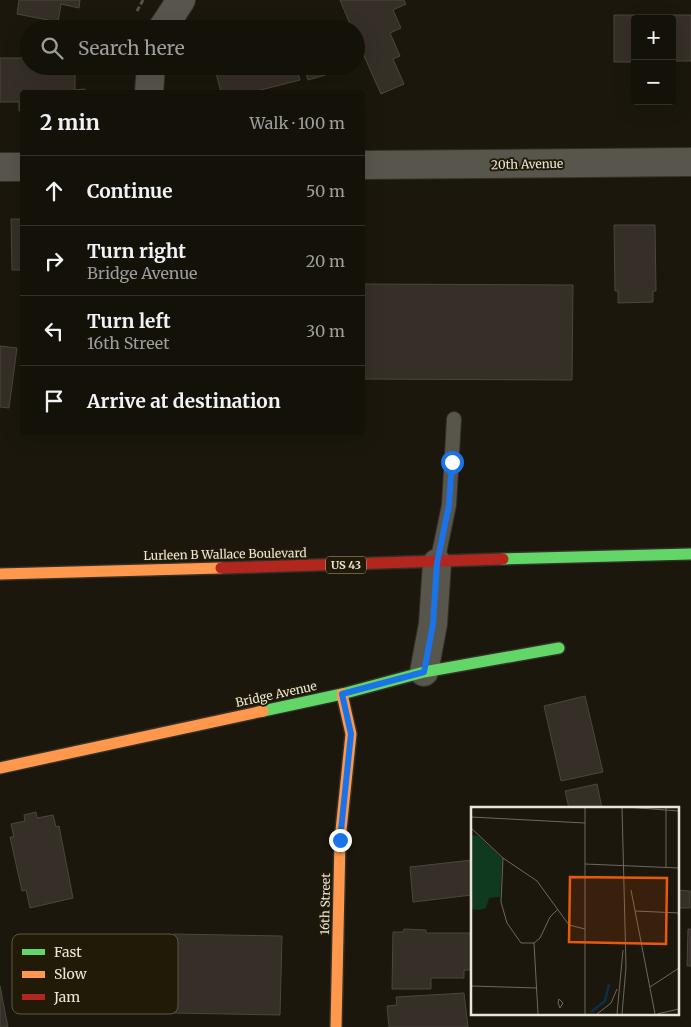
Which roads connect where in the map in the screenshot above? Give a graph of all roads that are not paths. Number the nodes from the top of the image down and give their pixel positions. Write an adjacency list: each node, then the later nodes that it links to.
1 (181, 0): 2 (street)
2 (168, 20)
3 (150, 75): 4 (street)
4 (149, 90)
5 (691, 162): 6 (street, 20th Avenue)
6 (365, 165)
7 (0, 167): 8 (street)
8 (20, 167)
9 (454, 419): 11 (lane)
10 (691, 554): 11 (main road, Lurleen B Wallace Boulevard / US 43)
11 (437, 563): 12 (main road, Lurleen B Wallace Boulevard / US 43); 14 (street)
12 (0, 574)
13 (559, 648): 14 (main road, Bridge Avenue)
14 (424, 672): 15 (main road, Bridge Avenue)
15 (342, 694): 16 (main road, Bridge Avenue); 17 (main road, 16th Street)
16 (0, 768)
17 (336, 1027)

